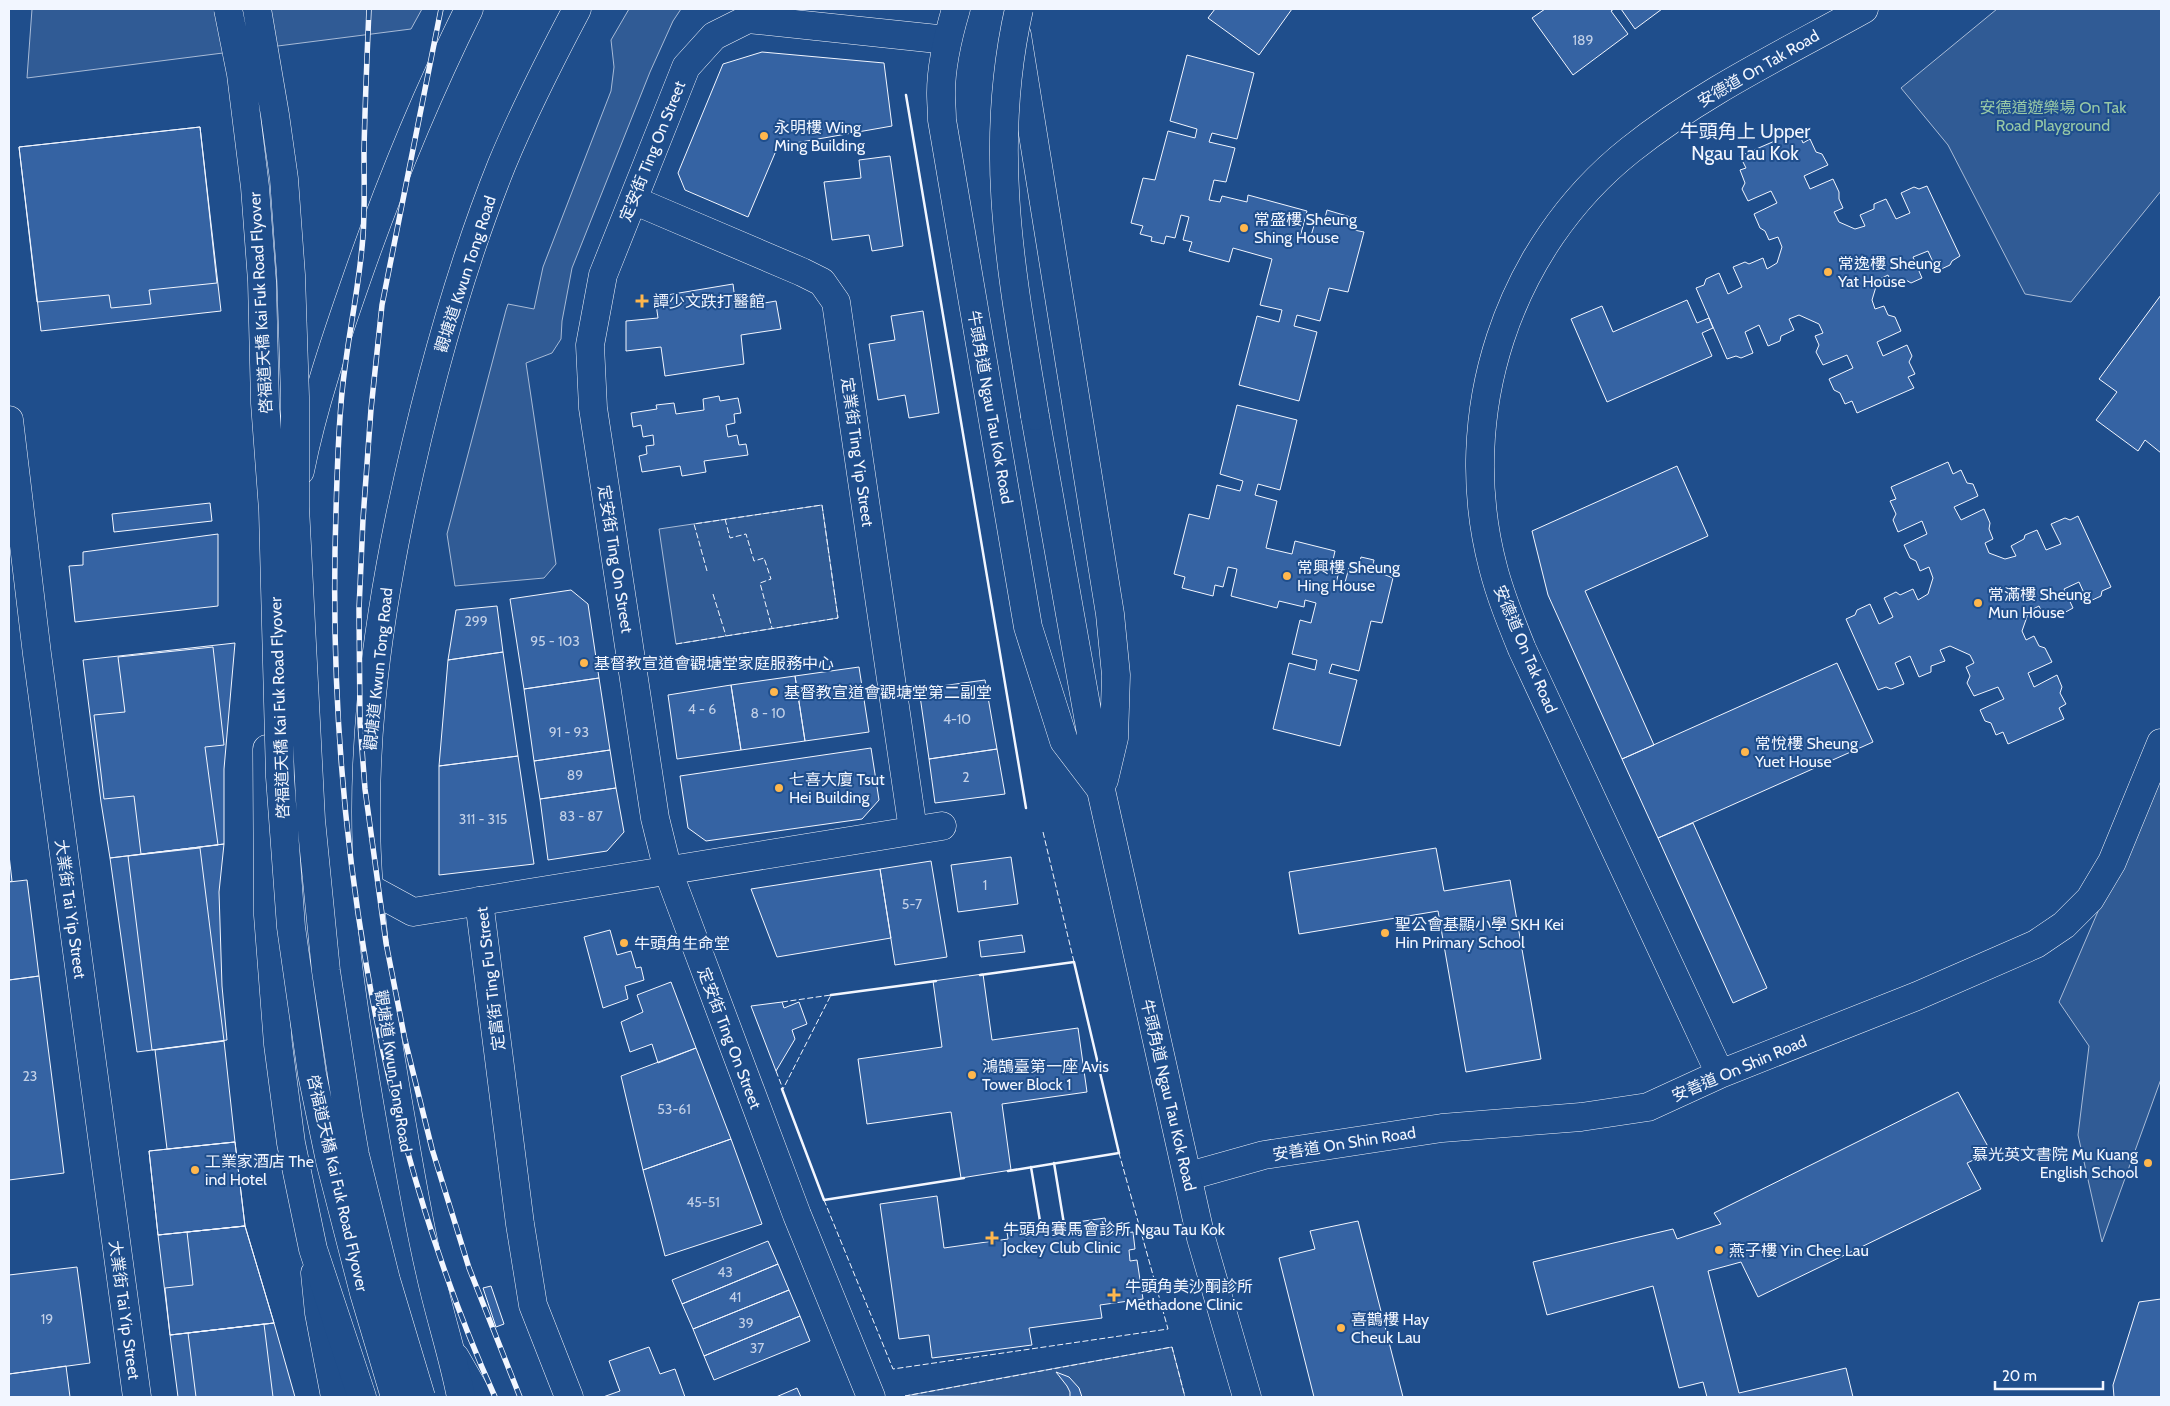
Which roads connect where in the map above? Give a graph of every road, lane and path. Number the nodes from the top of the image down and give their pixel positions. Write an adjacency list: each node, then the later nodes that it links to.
1 (228, 9): 26 (main road, 啓福道天橋 Kai Fuk Road Flyover, bridge)
2 (257, 9): 27 (main road, 啓福道天橋 Kai Fuk Road Flyover, bridge)
3 (469, 9): 21 (main road)
4 (577, 9): 17 (main road, 觀塘道 Kwun Tong Road)
5 (956, 9): 9 (main road, 牛頭角道 Ngau Tau Kok Road)
6 (1012, 9): 13 (main road, 牛頭角道 Ngau Tau Kok Road)
7 (1019, 9): 13 (main road, 牛頭角道 Ngau Tau Kok Road, bridge)
8 (1864, 9): 19 (main road, 安德道 On Tak Road)
9 (947, 40): 10 (main road, 定安街 Ting On Street); 13 (main road, 牛頭角道 Ngau Tau Kok Road)
10 (633, 200): 15 (main road, 定業街 Ting Yip Street); 16 (main road, 定安街 Ting On Street)
11 (9, 420): 23 (main road, 大業街 Tai Yip Street)
12 (2161, 744): 19 (main road, 安善道 On Shin Road)
13 (1101, 790): 20 (main road, 牛頭角道 Ngau Tau Kok Road)
14 (942, 826): 15 (main road, 定富街 Ting Fu Street)
15 (913, 830): 16 (main road, 定富街 Ting Fu Street)
16 (668, 871): 18 (main road, 定富街 Ting Fu Street); 31 (main road, 定安街 Ting On Street)
17 (369, 888): 18 (main road); 22 (main road, 觀塘道 Kwun Tong Road)
18 (479, 901): 30 (main road, 定富街 Ting Fu Street)
19 (1720, 1074): 20 (main road, 安善道 On Shin Road)
20 (1189, 1176): 32 (main road, 牛頭角道 Ngau Tau Kok Road)
21 (313, 1249): 24 (main road); 25 (main road)
22 (452, 1354): 28 (main road, 觀塘道 Kwun Tong Road); 29 (main road, 觀塘道 Kwun Tong Road)
23 (136, 1397)
24 (335, 1397)
25 (362, 1397)
26 (395, 1397)
27 (421, 1397)
28 (461, 1397)
29 (478, 1397)
30 (569, 1397)
31 (871, 1397)
32 (1247, 1397)

